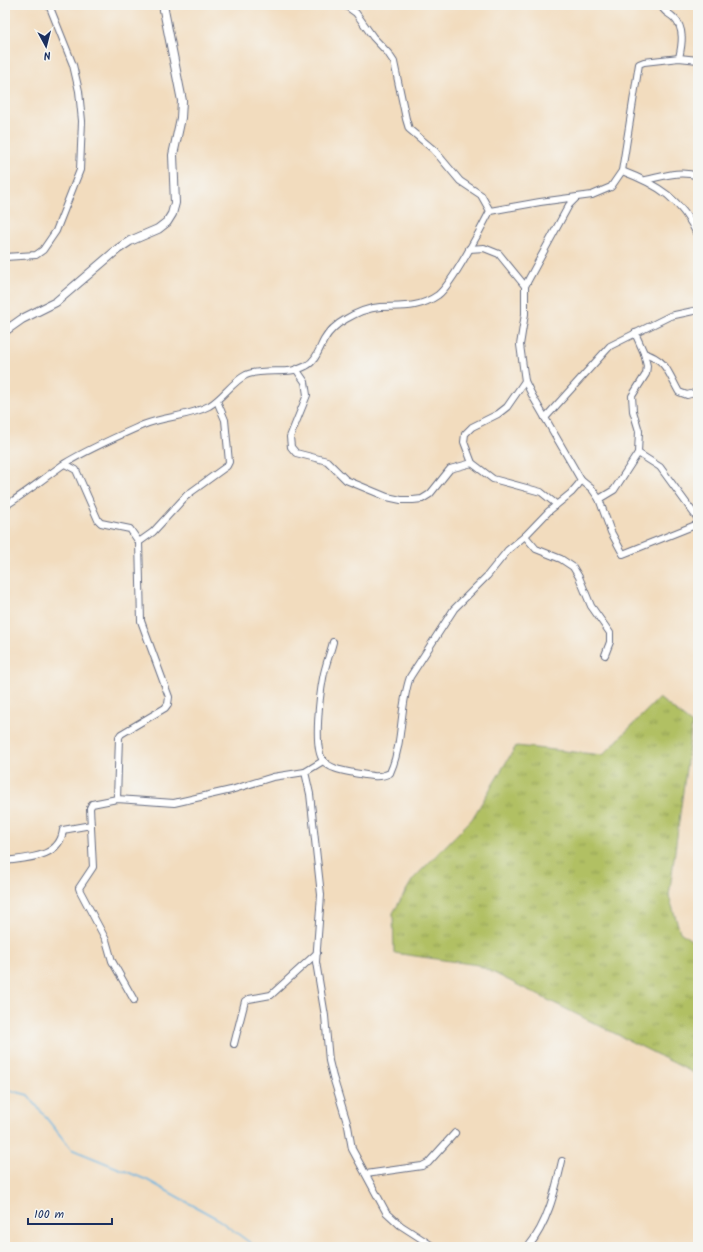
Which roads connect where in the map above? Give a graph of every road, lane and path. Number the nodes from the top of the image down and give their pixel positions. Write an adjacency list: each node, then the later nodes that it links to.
1 (49, 5): 14 (street)
2 (163, 5): 17 (street)
3 (345, 5): 11 (street)
4 (661, 5): 5 (street)
5 (679, 58): 6 (street); 7 (street)
6 (698, 60)
7 (622, 171): 9 (street); 10 (street)
8 (698, 176): 9 (street)
9 (646, 180): 12 (street)
10 (575, 199): 11 (street); 15 (street)
11 (490, 211): 13 (street)
12 (698, 236)
13 (468, 249): 15 (street); 20 (street)
14 (5, 258)
15 (525, 286): 21 (street)
16 (698, 310): 18 (street)
17 (5, 331)
18 (635, 333): 19 (street); 24 (street)
19 (644, 353): 22 (street); 25 (street)
20 (296, 369): 23 (street); 26 (street)
21 (525, 381): 24 (street); 26 (street)
22 (698, 392)
23 (217, 401): 27 (street); 35 (street)
24 (545, 418): 28 (street)
25 (638, 453): 29 (street); 32 (street)
26 (472, 463): 30 (street)
27 (65, 464): 31 (street); 35 (street)
28 (581, 480): 29 (street); 30 (street)
29 (599, 499): 33 (street)
30 (556, 504): 34 (street)
31 (5, 506)
32 (698, 519)
33 (698, 524)
34 (525, 536): 37 (street); 38 (street)
35 (138, 542): 40 (street)
36 (333, 642): 38 (street)
37 (605, 655)
38 (323, 761): 39 (street)
39 (305, 772): 40 (street); 43 (street)
40 (117, 799): 41 (street)
41 (91, 825): 42 (street); 44 (street)
42 (5, 861)
43 (317, 953): 45 (street); 48 (street)
44 (134, 1000)
45 (234, 1044)
46 (455, 1133): 48 (street)
47 (562, 1161): 50 (street)
48 (366, 1174): 49 (street)
49 (434, 1247)
50 (528, 1247)

